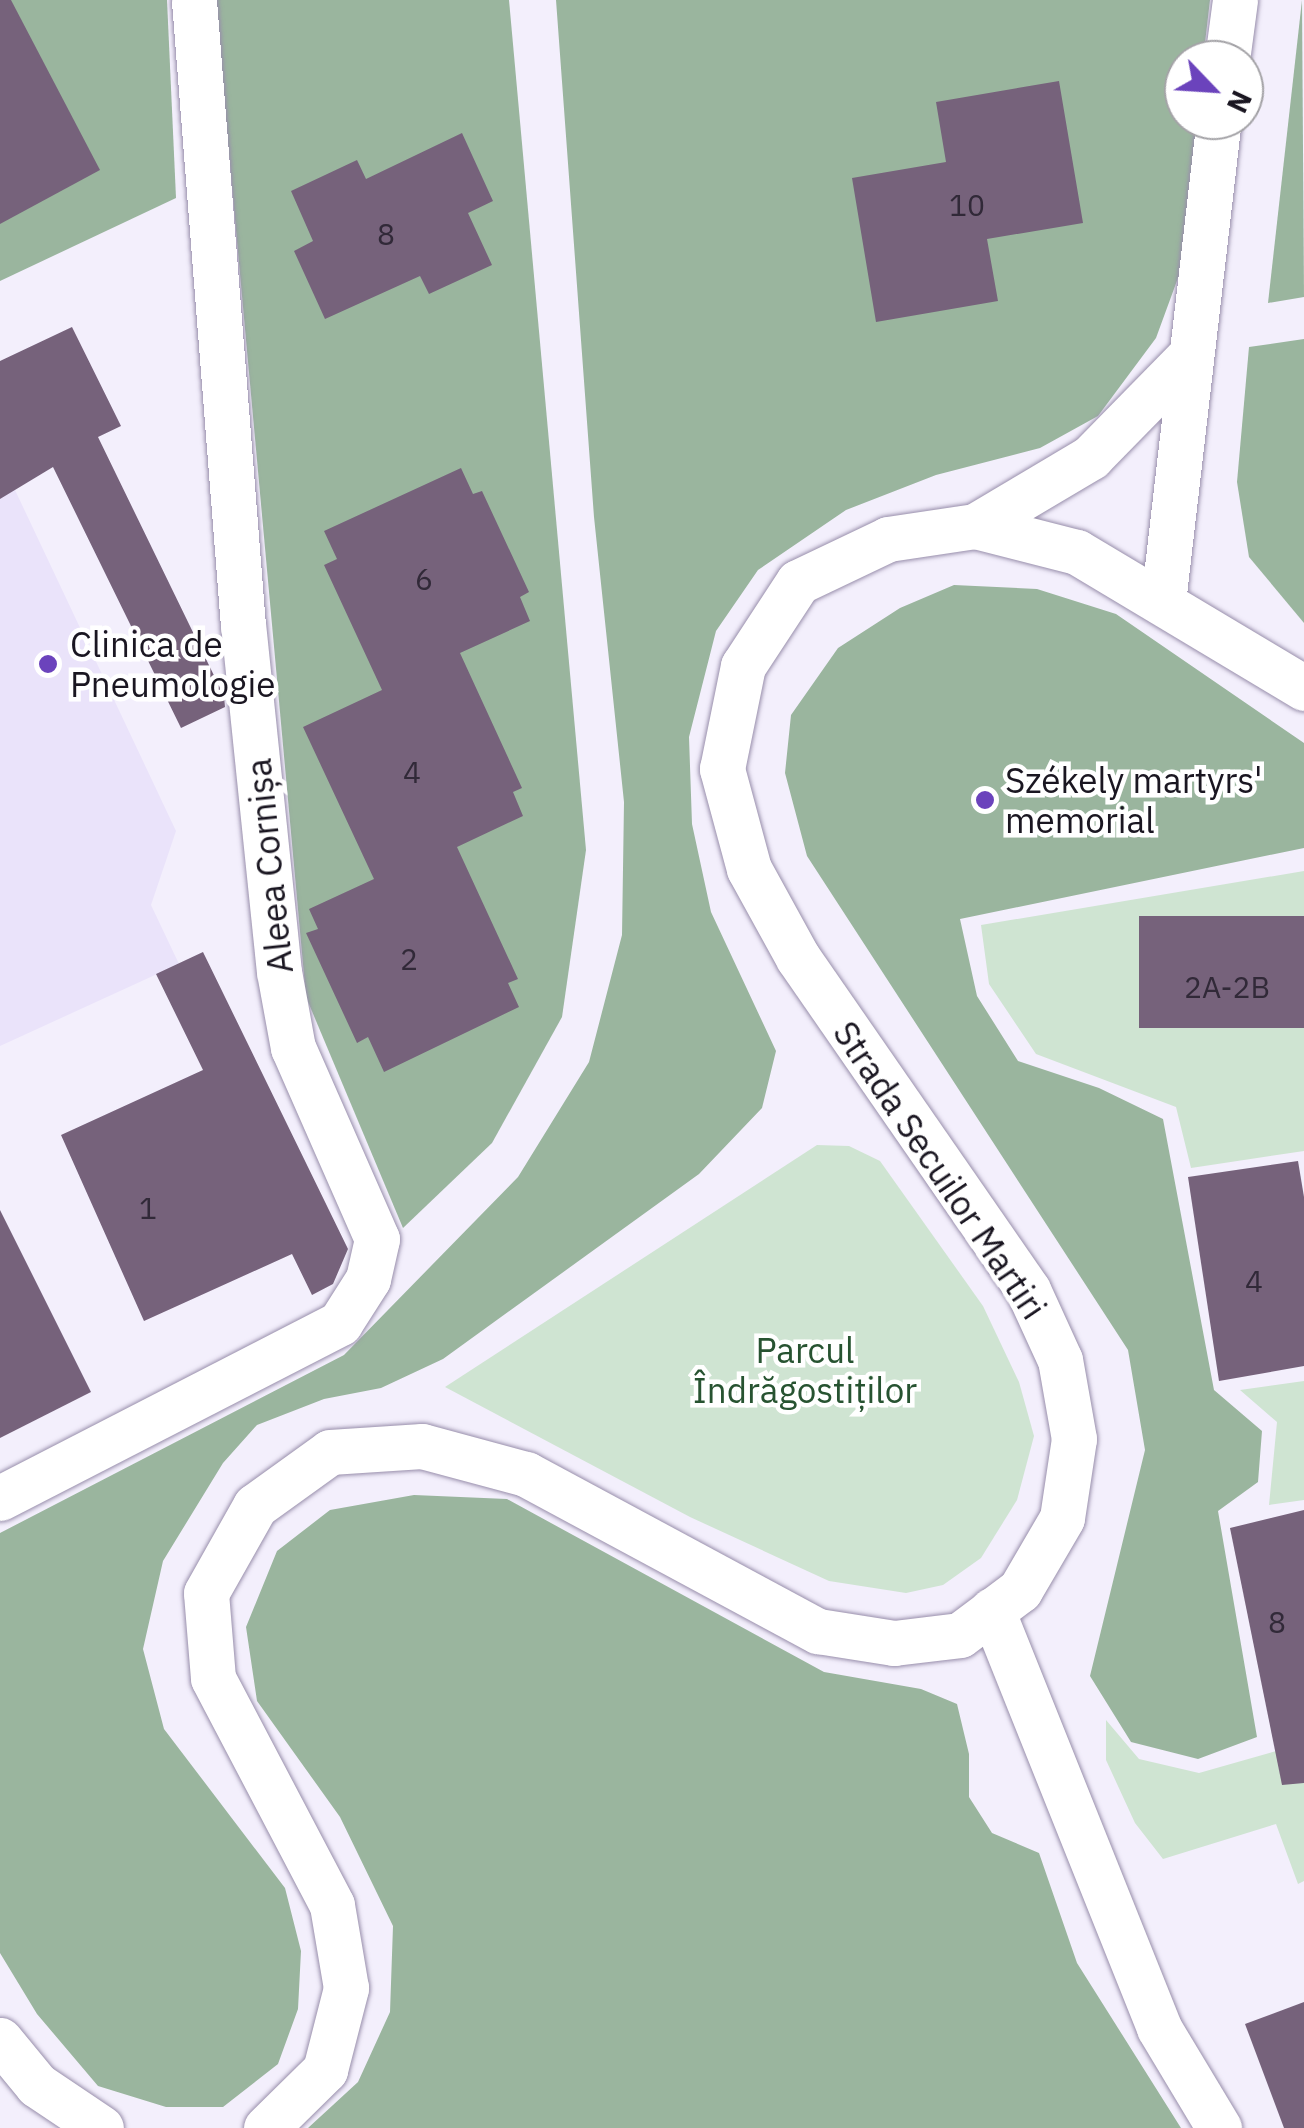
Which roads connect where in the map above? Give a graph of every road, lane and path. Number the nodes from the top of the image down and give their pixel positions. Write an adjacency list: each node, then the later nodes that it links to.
1 (194, 0): 9 (street, Aleea Cornișa)
2 (1235, 0): 3 (street)
3 (1230, 40)
4 (1216, 140): 5 (street)
5 (1187, 358): 6 (street); 7 (street)
6 (975, 526): 7 (street, Strada Secuilor Martiri); 10 (street, Strada Secuilor Martiri)
7 (1163, 602): 8 (street, Strada Secuilor Martiri)
8 (1304, 688)
9 (0, 1498)
10 (998, 1625): 13 (street, Strada Secuilor Martiri); 14 (street)
11 (0, 2040): 12 (street)
12 (100, 2128)
13 (266, 2128)
14 (1219, 2128)

